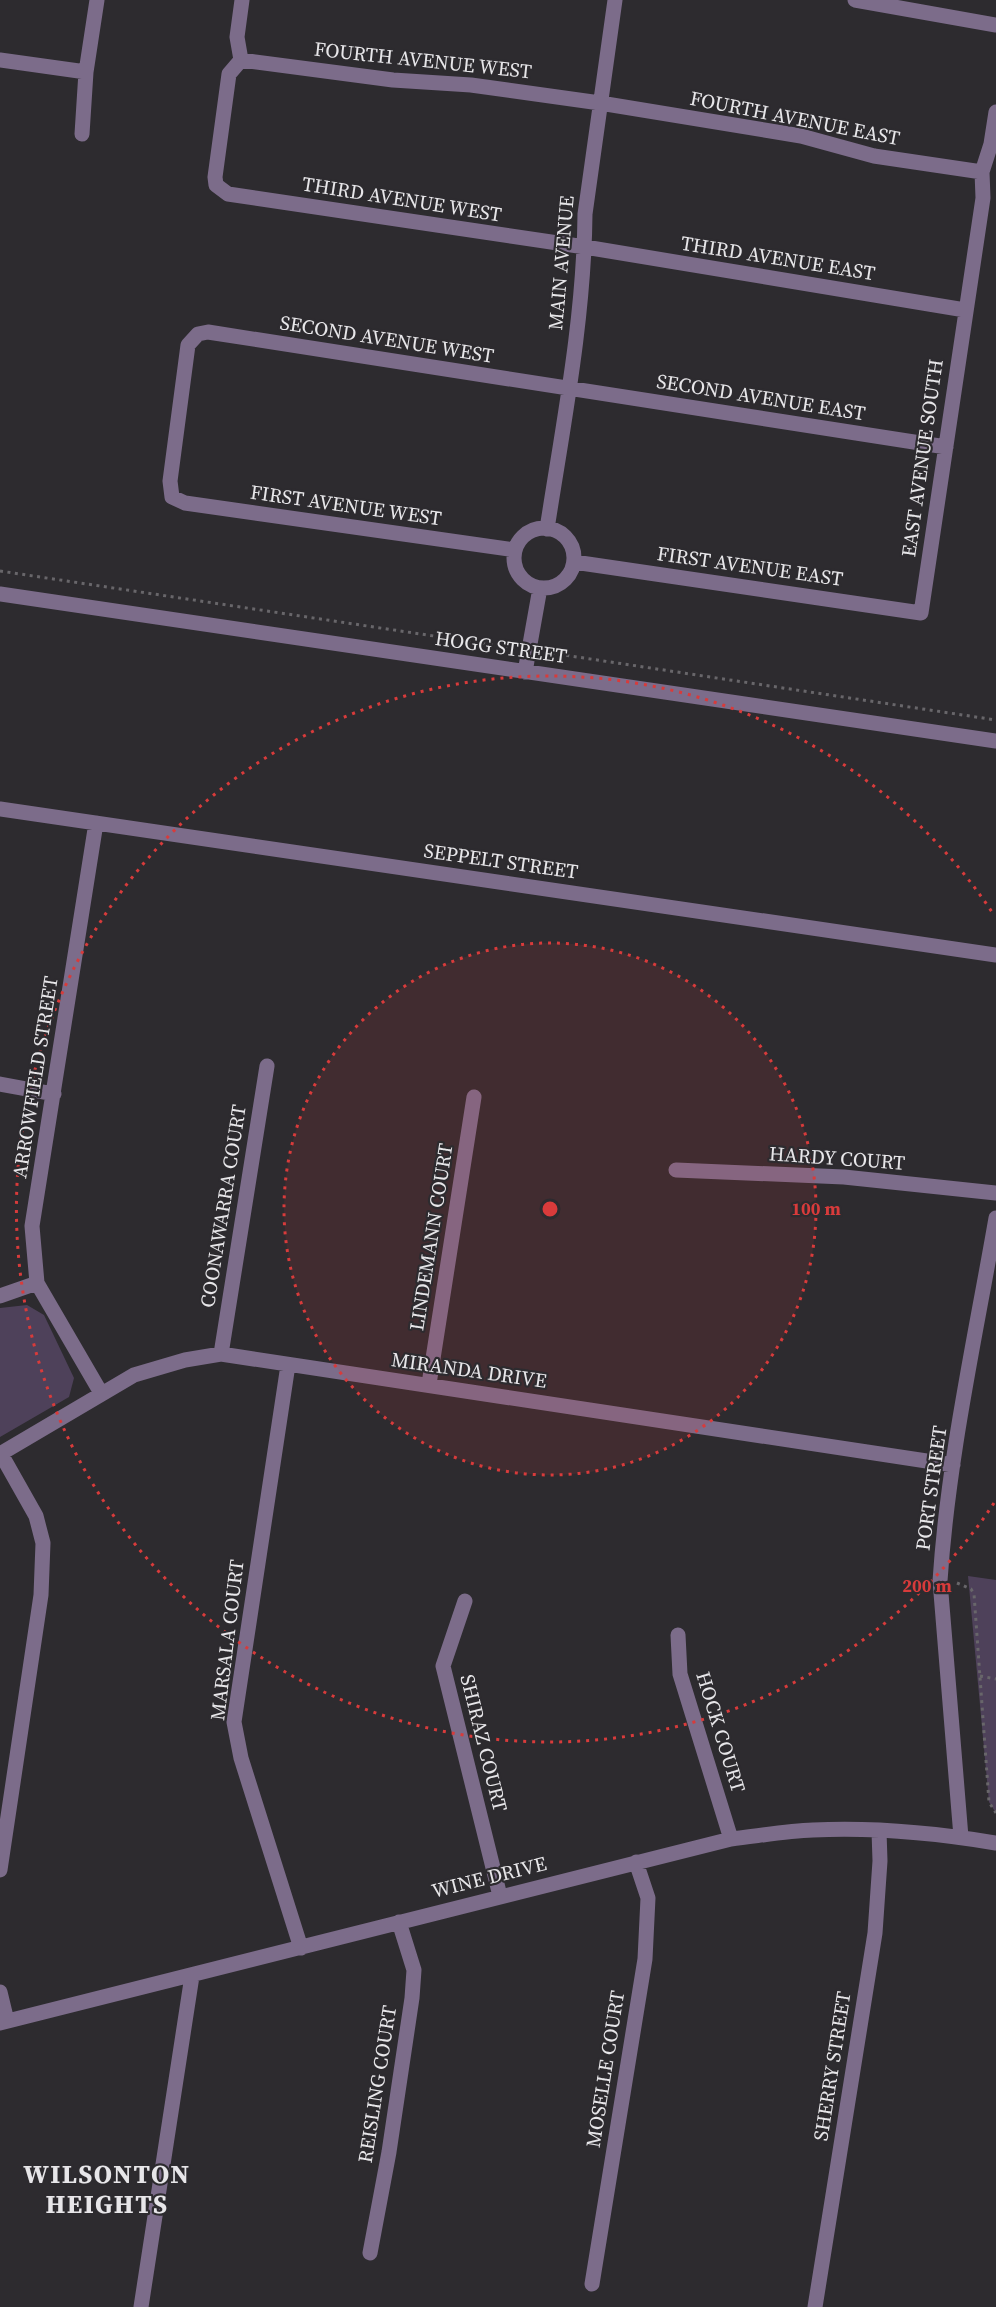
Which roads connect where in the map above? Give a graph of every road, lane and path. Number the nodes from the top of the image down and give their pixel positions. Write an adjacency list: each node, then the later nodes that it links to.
1 (97, 0): 8 (street)
2 (242, 0): 7 (street)
3 (615, 0): 9 (street, MAIN AVENUE)
4 (855, 0): 5 (street)
5 (996, 25)
6 (0, 60): 8 (street)
7 (240, 60): 9 (street, FOURTH AVENUE WEST); 13 (street, THIRD AVENUE WEST)
8 (86, 72): 11 (street)
9 (600, 103): 12 (street, FOURTH AVENUE EAST); 13 (street, MAIN AVENUE)
10 (996, 112): 12 (street, EAST AVENUE SOUTH)
11 (82, 134)
12 (982, 172): 14 (street, EAST AVENUE SOUTH)
13 (585, 247): 14 (street, THIRD AVENUE EAST); 15 (street, MAIN AVENUE)
14 (965, 310): 16 (street, EAST AVENUE SOUTH)
15 (569, 388): 16 (street, SECOND AVENUE EAST); 17 (street, SECOND AVENUE WEST); 18 (street, MAIN AVENUE)
16 (946, 447): 24 (street, EAST AVENUE SOUTH)
17 (172, 497): 19 (street, FIRST AVENUE WEST)
18 (546, 529): 19 (street); 20 (street)
19 (515, 550): 22 (street)
20 (574, 562): 22 (street); 24 (street, FIRST AVENUE EAST)
21 (0, 571): 25 (path)
22 (540, 588): 25 (street)
23 (0, 594): 26 (street, HOGG STREET)
24 (921, 612)
25 (529, 650): 26 (street); 27 (path)
26 (525, 672): 28 (street, HOGG STREET)
27 (996, 720)
28 (996, 741)
29 (0, 809): 30 (street, SEPPELT STREET)
30 (96, 823): 31 (street, SEPPELT STREET); 34 (street, ARROWFIELD STREET)
31 (996, 955)
32 (267, 1066): 41 (street, COONAWARRA COURT)
33 (0, 1084): 34 (street)
34 (54, 1094): 39 (street, ARROWFIELD STREET)
35 (474, 1097): 43 (street, LINDEMANN COURT)
36 (676, 1170): 37 (street, HARDY COURT)
37 (996, 1193)
38 (996, 1218): 46 (street, PORT STREET)
39 (37, 1283): 40 (street); 44 (street, ARROWFIELD STREET)
40 (0, 1296)
41 (220, 1354): 42 (street, MIRANDA DRIVE); 44 (street, MIRANDA DRIVE)
42 (288, 1365): 43 (street, MIRANDA DRIVE); 62 (street, MARSALA COURT)
43 (429, 1384): 46 (street, MIRANDA DRIVE)
44 (101, 1393): 45 (street, MIRANDA DRIVE)
45 (0, 1454): 54 (street)
46 (953, 1465): 47 (street, PORT STREET)
47 (940, 1581): 50 (path); 55 (street, PORT STREET)
48 (465, 1602): 60 (street, SHIRAZ COURT)
49 (678, 1635): 56 (street, HOCK COURT)
50 (980, 1676): 51 (path); 52 (path)
51 (996, 1679)
52 (996, 1813)
53 (879, 1830): 55 (street, WINE DRIVE); 56 (street, WINE DRIVE); 69 (street, SHERRY STREET)
54 (2, 1833): 59 (street)
55 (961, 1837): 57 (street, WINE DRIVE)
56 (731, 1839): 58 (street, WINE DRIVE)
57 (996, 1843)
58 (636, 1862): 60 (street, WINE DRIVE); 67 (street, MOSELLE COURT)
59 (0, 1870)
60 (500, 1896): 61 (street, WINE DRIVE)
61 (399, 1922): 62 (street, WINE DRIVE); 66 (street, REISLING COURT)
62 (301, 1948): 63 (street, WINE DRIVE)
63 (192, 1976): 65 (street, WINE DRIVE); 68 (street)
64 (0, 1992): 65 (street)
65 (4, 2022)
66 (370, 2253)
67 (592, 2284)
68 (141, 2307)
69 (815, 2307)

